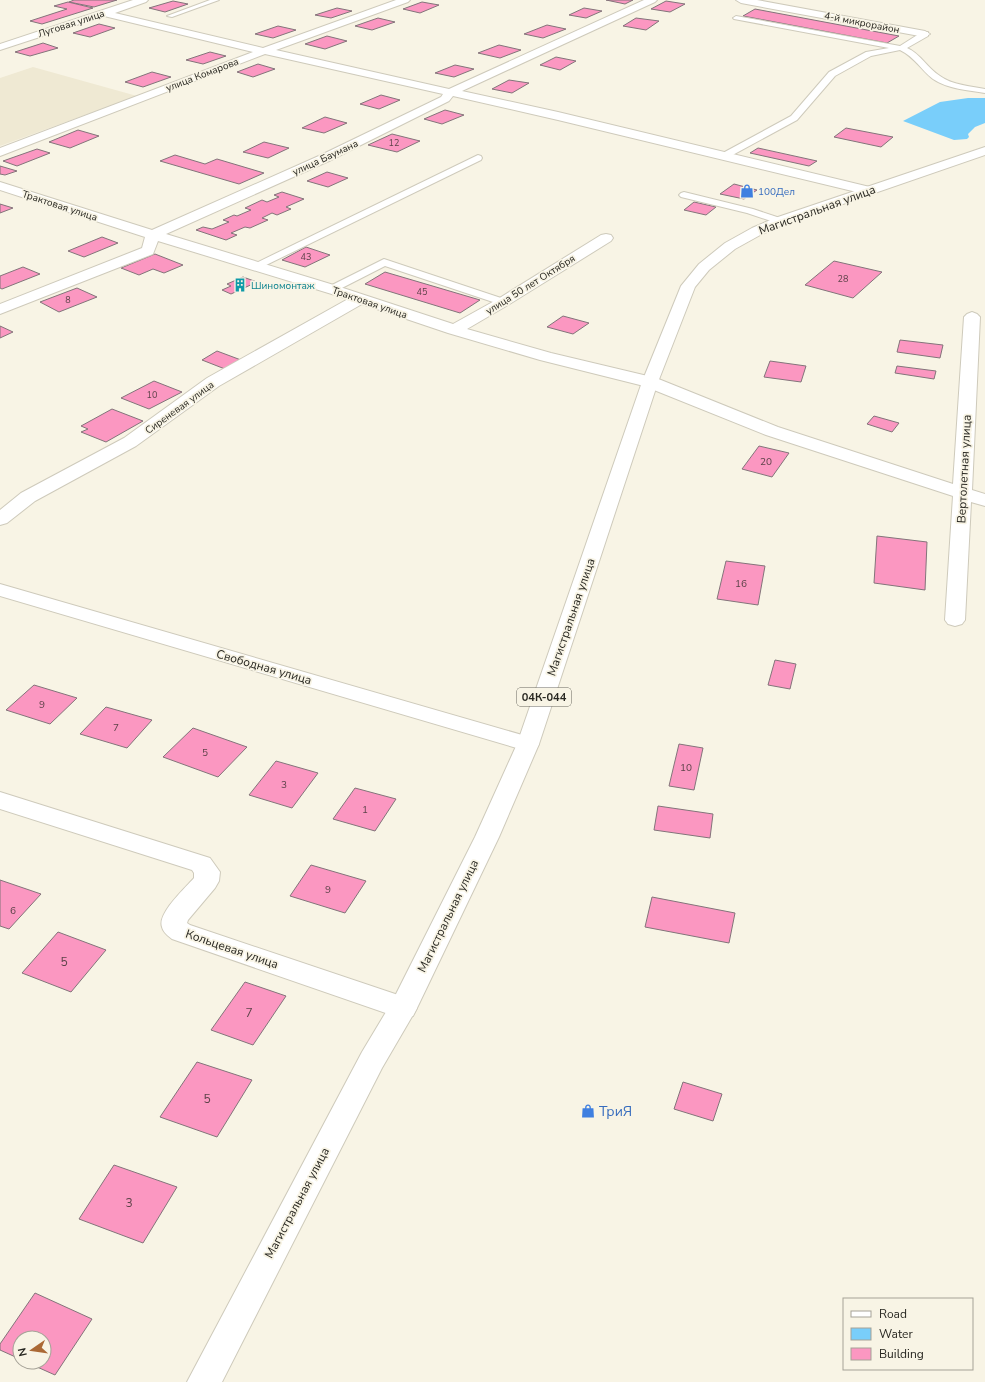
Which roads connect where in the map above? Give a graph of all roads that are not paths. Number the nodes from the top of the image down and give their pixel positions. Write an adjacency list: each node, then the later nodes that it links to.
1 (137, 0): 10 (street, Луговая улица)
2 (216, 0): 7 (lane)
3 (405, 0): 16 (street, улица Комарова)
4 (652, 0): 18 (street, улица Баумана)
5 (741, 0): 9 (street, 4-й микрорайон)
6 (193, 1): 7 (lane)
7 (205, 4): 11 (lane)
8 (817, 4): 9 (street, 4-й микрорайон)
9 (800, 11): 13 (street, 4-й микрорайон)
10 (104, 12): 14 (street, Луговая улица); 16 (street)
11 (170, 16)
12 (736, 18): 15 (lane)
13 (924, 34): 15 (lane)
14 (0, 46)
15 (901, 48): 17 (lane); 21 (lane)
16 (264, 51): 18 (street); 20 (street, улица Комарова)
17 (985, 91)
18 (449, 93): 21 (street); 27 (street, улица Баумана)
19 (985, 151): 24 (street, Магистральная улица / 04К-044)
20 (0, 152)
21 (724, 156): 24 (street)
22 (478, 158): 29 (lane)
23 (0, 186): 27 (street, Трактовая улица)
24 (868, 191): 26 (street, Магистральная улица / 04К-044)
25 (684, 195): 26 (lane)
26 (780, 222): 36 (street, Магистральная улица / 04К-044)
27 (153, 235): 29 (street, Трактовая улица); 33 (street)
28 (606, 238): 32 (street, улица 50 лет Октября)
29 (257, 266): 30 (street, Трактовая улица)
30 (332, 289): 31 (street, Трактовая улица); 32 (lane)
31 (360, 299): 35 (street, Трактовая улица); 39 (street, Сиреневая улица)
32 (503, 302): 35 (street, улица 50 лет Октября)
33 (0, 309)
34 (972, 317): 37 (street, Вертолетная улица)
35 (454, 330): 36 (street, Трактовая улица)
36 (650, 382): 37 (street, Трактовая улица); 42 (street, Магистральная улица / 04К-044)
37 (963, 492): 38 (street, Трактовая улица); 41 (street, Вертолетная улица)
38 (985, 500)
39 (0, 519)
40 (0, 590): 42 (street, Свободная улица)
41 (955, 620)
42 (528, 744): 44 (street, Магистральная улица / 04К-044)
43 (0, 800): 44 (street, Кольцевая улица)
44 (403, 1008): 45 (street, Магистральная улица / 04К-044)
45 (204, 1382)

